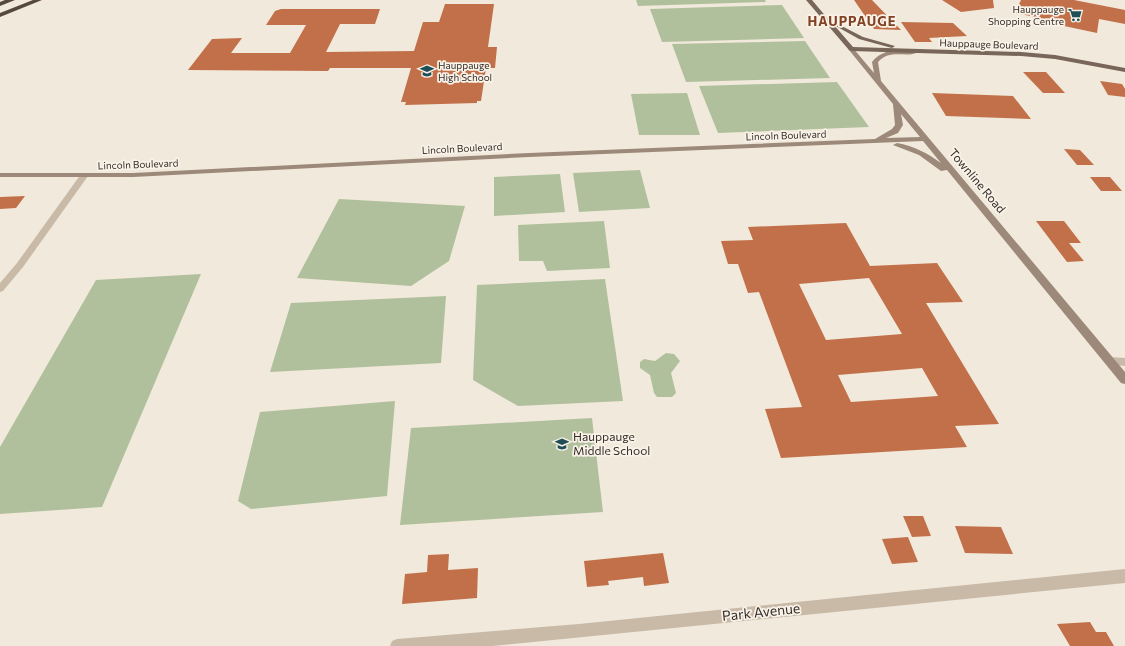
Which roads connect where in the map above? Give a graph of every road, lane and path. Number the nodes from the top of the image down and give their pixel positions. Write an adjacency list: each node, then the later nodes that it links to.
1 (12, 0): 4 (highway)
2 (39, 0): 5 (highway)
3 (809, 0): 6 (main road, Townline Road)
4 (0, 4)
5 (0, 15)
6 (822, 16): 7 (main road, Townline Road); 8 (main road)
7 (851, 49): 8 (main road, Hauppauge Boulevard); 10 (street, Townline Road)
8 (928, 51): 9 (main road, Hauppauge Boulevard); 10 (street)
9 (1125, 70)
10 (881, 84): 11 (street, Townline Road)
11 (895, 102): 12 (street, Townline Road); 13 (street)
12 (925, 139): 13 (street, Lincoln Boulevard); 16 (street, Townline Road)
13 (859, 142): 15 (street, Lincoln Boulevard); 16 (street)
14 (0, 175): 15 (street, Lincoln Boulevard)
15 (84, 176): 17 (street)
16 (959, 181): 18 (street, Townline Road)
17 (0, 289)
18 (1110, 362): 19 (street); 20 (street, Townline Road)
19 (1125, 362)
20 (1125, 380)
21 (1125, 576): 22 (street, Park Avenue)
22 (396, 646)

